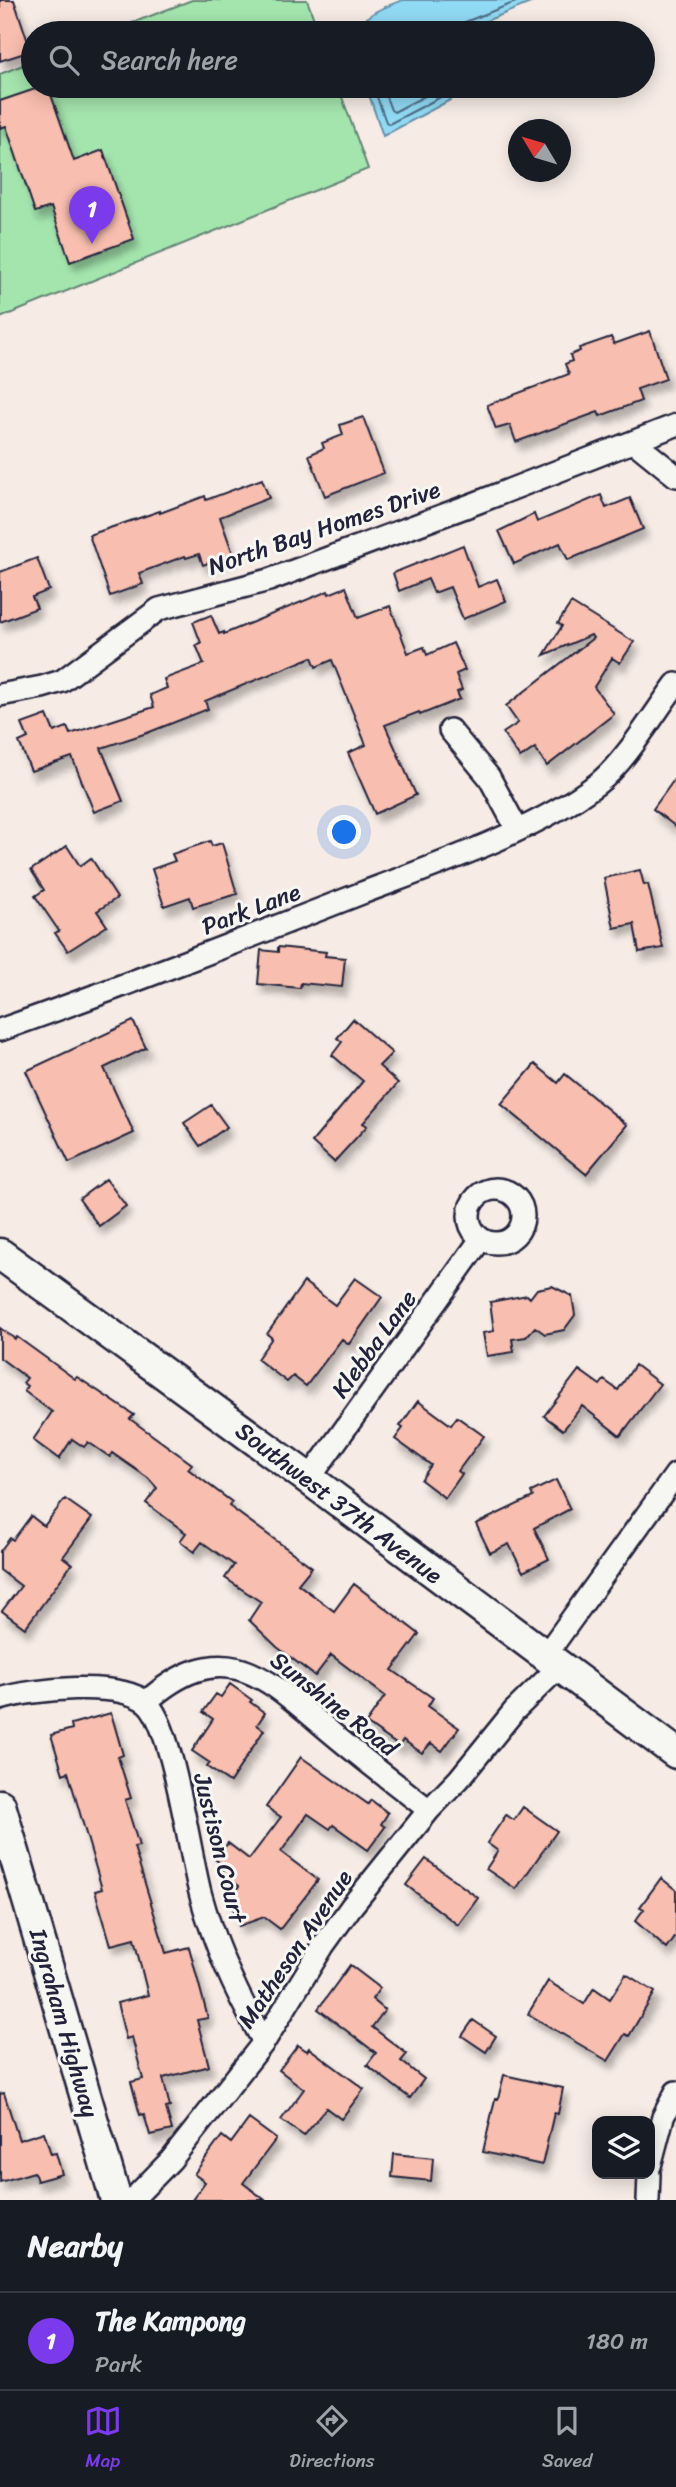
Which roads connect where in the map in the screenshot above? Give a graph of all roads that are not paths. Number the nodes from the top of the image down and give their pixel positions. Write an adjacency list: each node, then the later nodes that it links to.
1 (676, 425): 2 (street, North Bay Homes Drive)
2 (634, 442): 3 (street); 5 (street, North Bay Homes Drive)
3 (676, 475)
4 (676, 684): 7 (street, Park Lane)
5 (0, 695)
6 (450, 730): 7 (street)
7 (517, 829): 8 (street, Park Lane)
8 (0, 1030)
9 (481, 1239): 11 (street, Klebba Lane)
10 (0, 1254): 11 (street, Southwest 37th Avenue)
11 (309, 1479): 13 (street, Southwest 37th Avenue)
12 (672, 1489): 13 (street, Matheson Avenue)
13 (552, 1661): 16 (street, Southwest 37th Avenue); 18 (street, Matheson Avenue)
14 (0, 1699): 15 (street)
15 (146, 1702): 18 (street, Sunshine Road); 19 (street, Justison Court)
16 (676, 1753)
17 (0, 1805): 23 (street, Ingraham Highway)
18 (429, 1810): 19 (street, Matheson Avenue)
19 (264, 2042): 24 (street, Matheson Avenue)
20 (676, 2092): 21 (street)
21 (655, 2147)
22 (649, 2179): 25 (street)
23 (116, 2200)
24 (132, 2200)
25 (648, 2200)

